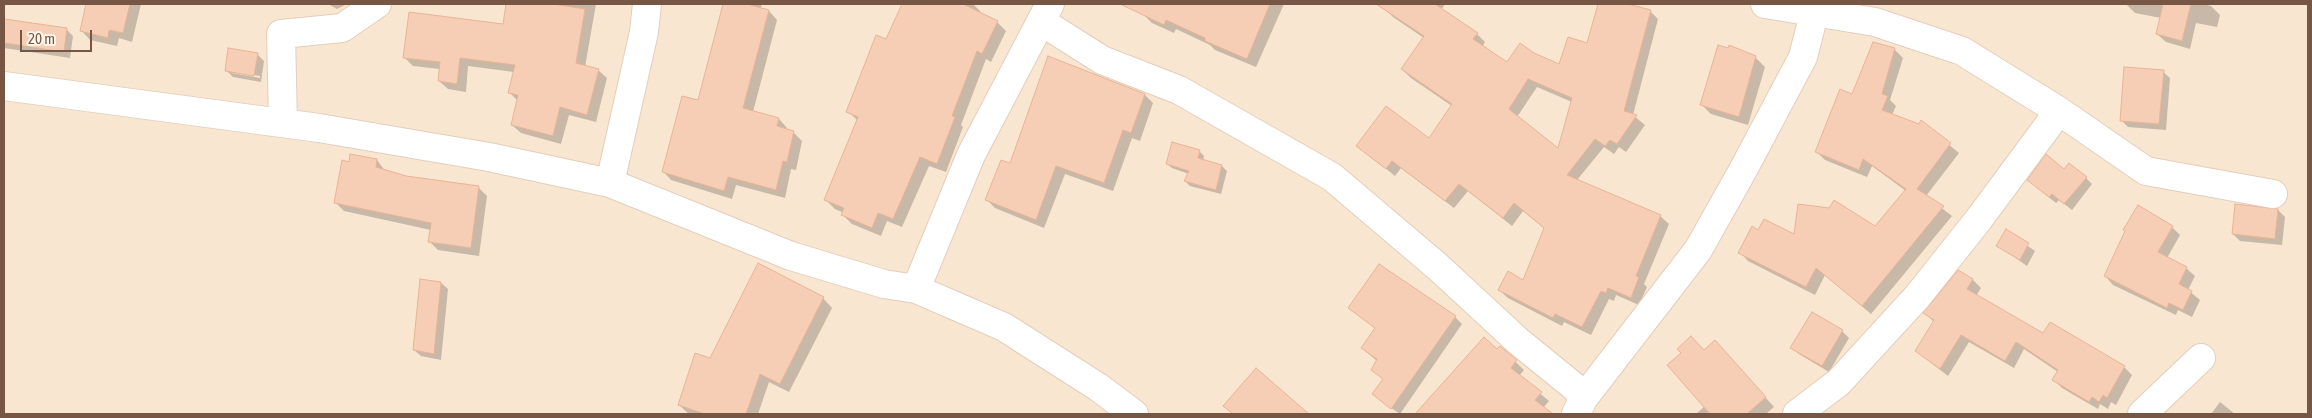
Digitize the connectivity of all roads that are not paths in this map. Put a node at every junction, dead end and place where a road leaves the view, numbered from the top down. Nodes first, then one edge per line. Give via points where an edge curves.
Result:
1 (377, 4) edge
2 (648, 4) edge
3 (1765, 4) edge
4 (1046, 13) edge
5 (1814, 14) junction
6 (4, 86) edge
7 (2059, 111) junction
8 (283, 124) junction
9 (610, 183) junction
10 (2274, 194) dead end
11 (916, 289) junction
12 (2200, 358) dead end
13 (1579, 407) edge
14 (1134, 414) edge
15 (1797, 414) edge
16 (2142, 414) edge

1 - 8 street via 342,28 281,34
2 - 9 street
3 - 5 street
4 - 11 street via 971,155
4 - 13 street via 1102,60 1179,90 1332,177 1577,389
5 - 7 street via 1875,22 1962,51
5 - 13 street via 1803,57 1698,250
6 - 8 street
7 - 10 street via 2146,171
7 - 15 street via 1979,220 1916,297 1839,382
8 - 9 street via 489,157
9 - 11 street via 791,256 884,284
11 - 14 street via 1004,328 1098,387
12 - 16 street

